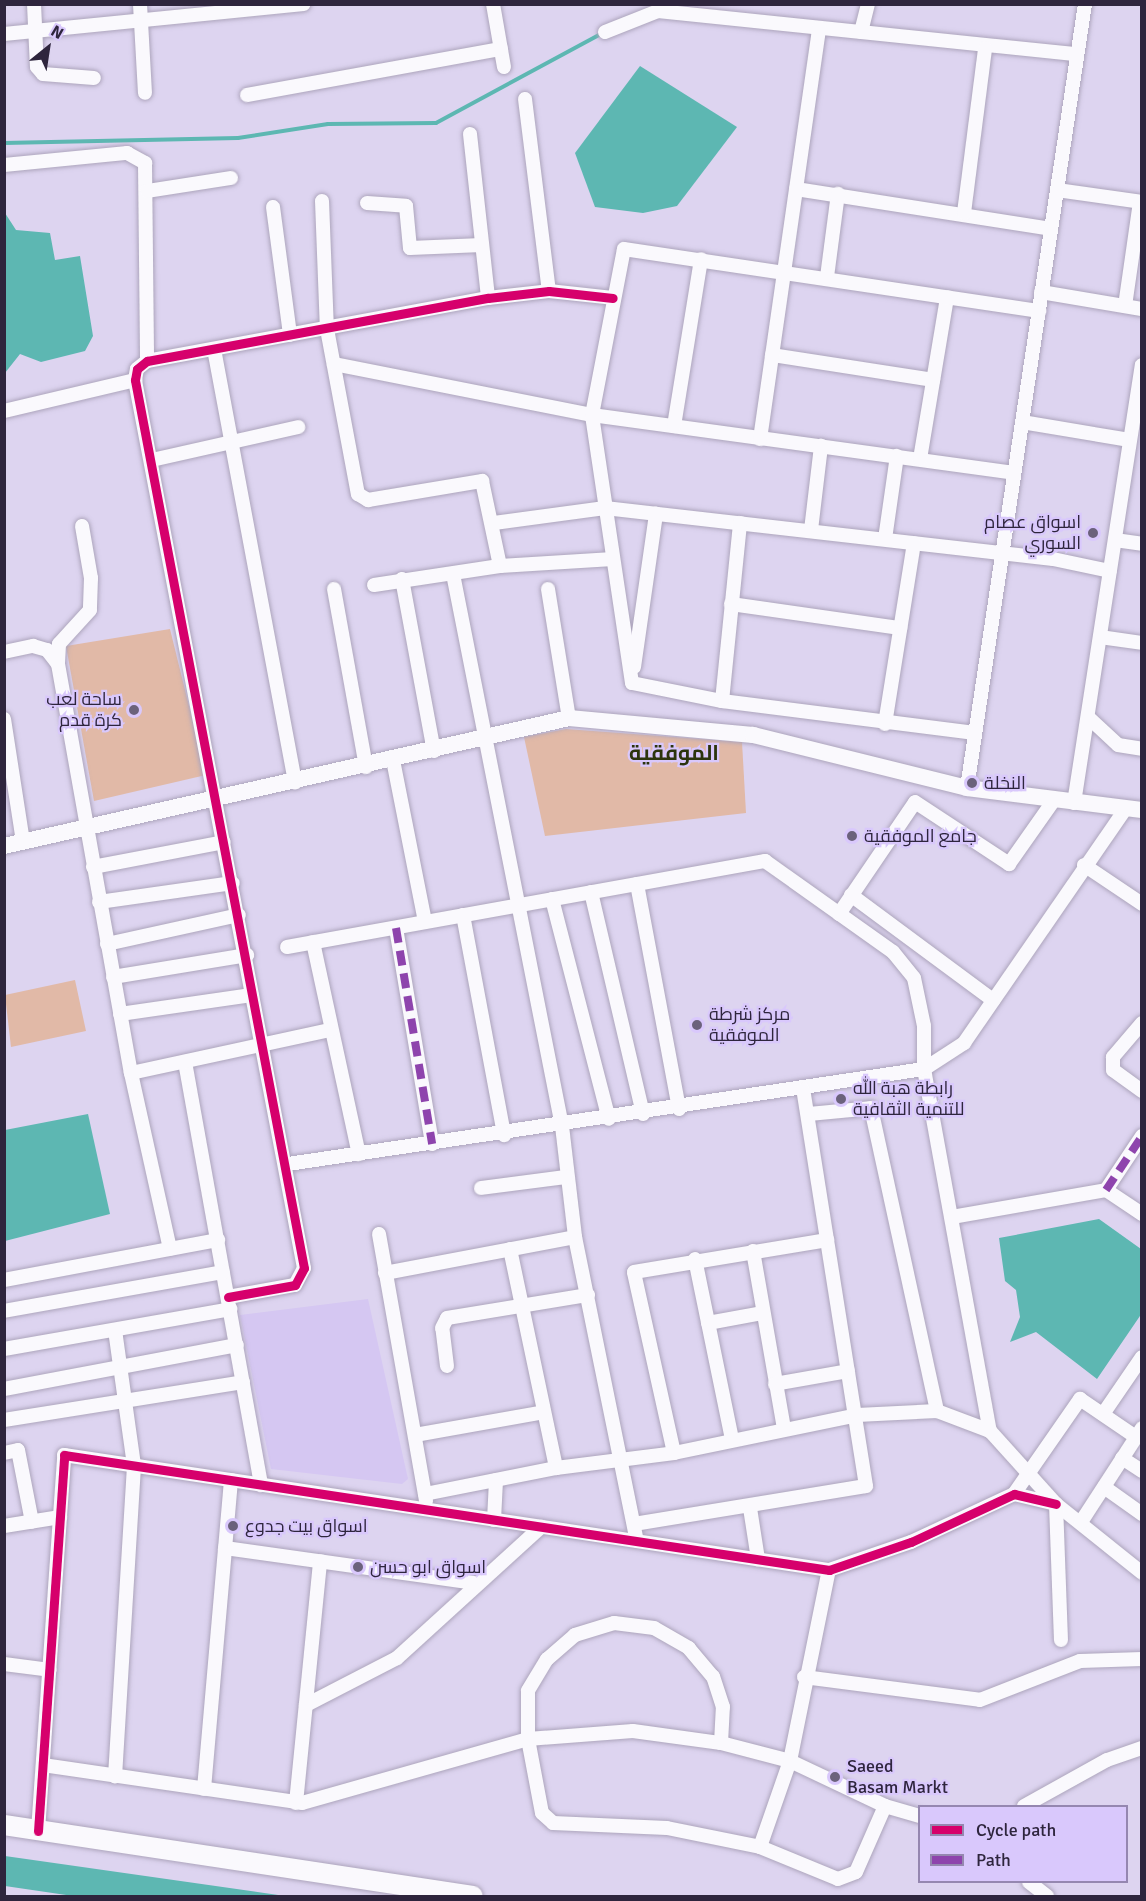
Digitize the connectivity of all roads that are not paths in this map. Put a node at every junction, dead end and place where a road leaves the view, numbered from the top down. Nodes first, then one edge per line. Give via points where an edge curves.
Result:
1 (34, 4) edge
2 (140, 4) edge
3 (304, 4) edge
4 (493, 4) edge
5 (868, 4) edge
6 (1085, 4) edge
7 (659, 8) edge
8 (235, 9) edge
9 (142, 20) junction
10 (819, 28) junction
11 (605, 32) dead end
12 (36, 33) junction
13 (861, 33) junction
14 (4, 34) edge
15 (985, 48) junction
16 (501, 49) junction
17 (1077, 54) junction
18 (504, 68) dead end
19 (94, 78) dead end
20 (145, 93) dead end
21 (247, 95) dead end
22 (525, 99) dead end
23 (470, 134) dead end
24 (4, 165) edge
25 (231, 178) dead end
26 (796, 189) junction
27 (1057, 190) junction
28 (147, 191) junction
29 (838, 194) junction
30 (322, 201) dead end
31 (1141, 202) edge
32 (367, 203) dead end
33 (273, 207) dead end
34 (964, 213) junction
35 (1051, 229) junction
36 (482, 245) junction
37 (1138, 246) edge
38 (701, 259) junction
39 (784, 272) junction
40 (827, 277) junction
41 (549, 291) junction
42 (1041, 292) junction
43 (948, 297) junction
44 (488, 298) junction
45 (614, 298) junction
46 (1125, 306) junction
47 (1142, 309) edge
48 (1039, 311) junction
49 (327, 329) junction
50 (290, 336) junction
51 (214, 349) junction
52 (772, 355) junction
53 (147, 361) junction
54 (334, 364) junction
55 (1142, 365) edge
56 (135, 380) junction
57 (933, 380) junction
58 (4, 411) edge
59 (592, 415) junction
60 (1022, 422) junction
61 (674, 426) junction
62 (298, 427) dead end
63 (760, 439) junction
64 (1130, 440) junction
65 (231, 441) junction
66 (821, 446) junction
67 (897, 456) junction
68 (920, 459) junction
69 (152, 460) junction
70 (1014, 473) junction
71 (605, 508) junction
72 (656, 514) junction
73 (494, 523) junction
74 (740, 523) junction
75 (82, 525) dead end
76 (811, 530) junction
77 (885, 539) junction
78 (1115, 540) junction
79 (914, 543) junction
80 (1142, 544) edge
81 (1002, 554) junction
82 (613, 559) junction
83 (500, 566) junction
84 (1110, 571) junction
85 (453, 574) junction
86 (402, 579) junction
87 (374, 585) dead end
88 (334, 589) dead end
89 (548, 589) dead end
90 (731, 604) junction
91 (900, 628) junction
92 (1100, 637) junction
93 (1142, 643) edge
94 (4, 652) edge
95 (58, 664) junction
96 (632, 683) junction
97 (722, 701) junction
98 (1088, 717) junction
99 (569, 718) junction
100 (4, 719) edge
101 (885, 723) junction
102 (975, 733) junction
103 (487, 739) junction
104 (1142, 749) edge
105 (434, 751) junction
106 (393, 760) junction
107 (366, 766) junction
108 (295, 783) junction
109 (967, 788) junction
110 (217, 800) junction
111 (1054, 800) junction
112 (1074, 803) junction
113 (1134, 809) edge
114 (85, 829) junction
115 (23, 842) junction
116 (224, 842) junction
117 (4, 846) edge
118 (1084, 866) junction
119 (93, 867) junction
120 (232, 883) junction
121 (637, 884) junction
122 (591, 892) junction
123 (851, 895) junction
124 (552, 899) junction
125 (99, 902) junction
126 (1142, 904) edge
127 (516, 906) junction
128 (839, 914) junction
129 (239, 915) junction
130 (463, 915) junction
131 (425, 922) junction
132 (396, 928) junction
133 (313, 942) junction
134 (107, 944) junction
135 (286, 947) dead end
136 (247, 955) junction
137 (113, 977) junction
138 (252, 995) junction
139 (993, 1000) junction
140 (120, 1014) junction
141 (1142, 1023) edge
142 (330, 1030) junction
143 (259, 1046) junction
144 (185, 1062) junction
145 (924, 1069) junction
146 (131, 1073) junction
147 (803, 1090) junction
148 (1142, 1091) edge
149 (679, 1109) junction
150 (643, 1114) junction
151 (808, 1114) junction
152 (609, 1119) junction
153 (562, 1126) junction
154 (504, 1135) junction
155 (1142, 1136) edge
156 (432, 1144) junction
157 (359, 1154) junction
158 (288, 1164) junction
159 (566, 1177) junction
160 (481, 1188) dead end
161 (1106, 1190) junction
162 (1142, 1214) edge
163 (952, 1217) junction
164 (379, 1234) dead end
165 (575, 1237) junction
166 (218, 1240) junction
167 (827, 1240) junction
168 (170, 1249) junction
169 (510, 1249) junction
170 (753, 1251) junction
171 (695, 1259) junction
172 (224, 1272) junction
173 (385, 1273) junction
174 (4, 1280) edge
175 (588, 1295) junction
176 (229, 1303) junction
177 (522, 1307) junction
178 (4, 1311) edge
179 (763, 1313) junction
180 (708, 1323) junction
181 (115, 1329) junction
182 (237, 1345) junction
183 (4, 1349) edge
184 (1142, 1357) edge
185 (120, 1363) junction
186 (447, 1366) dead end
187 (848, 1371) junction
188 (1137, 1373) edge
189 (243, 1382) junction
190 (775, 1384) junction
191 (4, 1389) edge
192 (129, 1400) junction
193 (937, 1411) junction
194 (544, 1412) junction
195 (1103, 1414) junction
196 (856, 1415) junction
197 (4, 1420) edge
198 (784, 1429) junction
199 (990, 1431) junction
200 (1139, 1432) edge
201 (415, 1435) junction
202 (732, 1439) junction
203 (4, 1453) edge
204 (674, 1453) junction
205 (1122, 1458) junction
206 (622, 1460) junction
207 (134, 1466) junction
208 (556, 1468) junction
209 (1142, 1471) edge
210 (1027, 1472) junction
211 (231, 1480) junction
212 (496, 1480) junction
213 (261, 1485) junction
214 (1104, 1487) junction
215 (425, 1494) junction
216 (1014, 1494) junction
217 (1056, 1504) junction
218 (750, 1508) junction
219 (428, 1510) junction
220 (1142, 1514) edge
221 (60, 1517) junction
222 (494, 1520) junction
223 (32, 1522) junction
224 (1081, 1522) junction
225 (634, 1524) junction
226 (4, 1526) edge
227 (541, 1527) junction
228 (637, 1541) junction
229 (225, 1548) junction
230 (758, 1559) junction
231 (320, 1561) junction
232 (828, 1570) junction
233 (1142, 1573) edge
234 (474, 1583) junction
235 (1061, 1640) dead end
236 (1142, 1659) edge
237 (4, 1664) edge
238 (50, 1670) junction
239 (804, 1677) junction
240 (306, 1705) junction
241 (528, 1739) junction
242 (721, 1743) junction
243 (1142, 1748) edge
244 (790, 1761) junction
245 (43, 1765) junction
246 (115, 1776) junction
247 (204, 1789) junction
248 (296, 1803) junction
249 (1026, 1805) edge
250 (885, 1806) junction
251 (918, 1815) edge
252 (4, 1825) edge
253 (39, 1831) junction
254 (760, 1847) junction
255 (1031, 1883) edge
256 (474, 1896) edge
257 (1047, 1896) edge

1 - 12 street
2 - 9 street
3 - 8 street
4 - 16 street
5 - 13 street
6 - 17 street
7 - 10 street
7 - 11 street
8 - 9 street
9 - 12 street
9 - 20 street
10 - 13 street
10 - 26 street
12 - 14 street
12 - 19 street via 37,67 43,74
13 - 15 street
15 - 17 street
15 - 34 street
16 - 18 street
16 - 21 street
17 - 27 street
22 - 41 street
23 - 36 street
24 - 28 street via 128,153 145,163
25 - 28 street
26 - 29 street
26 - 39 street
27 - 31 street
27 - 35 street
28 - 53 street
29 - 34 street
29 - 40 street
30 - 49 street
31 - 37 street
32 - 36 street via 406,206 410,248
33 - 50 street
34 - 35 street
35 - 42 street
36 - 44 street
37 - 46 street
38 - 39 street
38 - 45 street via 624,249
38 - 61 street
39 - 40 street
39 - 52 street
40 - 43 street
41 - 44 street
41 - 45 street
42 - 46 street
42 - 48 street
43 - 48 street
43 - 57 street
44 - 49 street
45 - 59 street
46 - 47 street
48 - 60 street
49 - 50 street
49 - 54 street
50 - 51 street
51 - 53 street
51 - 65 street
52 - 57 street
52 - 63 street
53 - 56 street
54 - 59 street
54 - 73 street via 358,494 368,500 482,481
55 - 64 street
56 - 58 street
56 - 69 street
57 - 68 street
59 - 61 street
59 - 71 street
60 - 64 street
60 - 70 street
61 - 63 street
62 - 65 street
63 - 66 street
64 - 78 street
65 - 69 street
65 - 108 street
66 - 67 street
66 - 76 street
67 - 68 street
67 - 77 street
68 - 70 street
69 - 110 street
70 - 81 street
71 - 72 street
71 - 73 street
71 - 82 street
72 - 74 street
72 - 96 street
73 - 83 street
74 - 76 street
74 - 90 street
75 - 95 street via 92,578 90,609 59,644
76 - 77 street
77 - 79 street
78 - 80 street
78 - 84 street
79 - 81 street
79 - 91 street
81 - 84 street
81 - 102 street
82 - 83 street
82 - 96 street
83 - 85 street
84 - 92 street
85 - 86 street
85 - 103 street
86 - 87 street
86 - 105 street
88 - 107 street
89 - 99 street
90 - 91 street
90 - 97 street
91 - 101 street
92 - 93 street
92 - 98 street
94 - 95 street via 33,646 47,651
95 - 114 street
96 - 97 street
97 - 101 street
98 - 104 street via 1118,745
98 - 112 street
99 - 103 street
99 - 109 street via 753,735
100 - 115 street
101 - 102 street
102 - 109 street
103 - 105 street
103 - 127 street
105 - 106 street
106 - 107 street
106 - 131 street
107 - 108 street
108 - 110 street
109 - 111 street
110 - 114 street
110 - 116 street
111 - 112 street
111 - 123 street via 1009,864 915,802
112 - 113 street
113 - 118 street
114 - 115 street
114 - 119 street
115 - 117 street
116 - 119 street
116 - 120 street
118 - 126 street
118 - 139 street
119 - 125 street
120 - 125 street
120 - 129 street
121 - 122 street
121 - 128 street via 765,861
121 - 149 street
122 - 124 street
122 - 150 street
123 - 128 street
123 - 139 street
124 - 127 street
124 - 152 street
125 - 134 street
127 - 130 street
127 - 153 street
128 - 145 street via 893,952 914,978 924,1026
129 - 134 street
129 - 136 street
130 - 131 street
130 - 154 street
131 - 132 street
132 - 133 street
132 - 156 street
133 - 135 street
133 - 142 street
134 - 137 street
136 - 137 street
136 - 138 street
137 - 140 street
138 - 140 street
138 - 143 street
139 - 145 street via 964,1043
140 - 146 street
141 - 148 street via 1113,1057 1113,1070
142 - 143 street
142 - 157 street
143 - 144 street
143 - 158 street
144 - 146 street
144 - 166 street
145 - 147 street
145 - 163 street
146 - 168 street
147 - 149 street
147 - 151 street
149 - 150 street
150 - 152 street
151 - 167 street
151 - 193 street via 871,1108
152 - 153 street
153 - 154 street
153 - 159 street
154 - 156 street
155 - 161 street
156 - 157 street
157 - 158 street
158 - 176 street via 303,1278 295,1285
159 - 160 street
159 - 165 street
161 - 162 street
161 - 163 street
163 - 199 street
164 - 173 street
165 - 169 street
165 - 175 street
166 - 168 street
166 - 172 street
167 - 170 street
167 - 187 street
168 - 174 street
169 - 173 street
169 - 177 street
170 - 171 street
170 - 179 street
171 - 180 street
171 - 204 street via 634,1272
172 - 176 street
172 - 178 street
173 - 201 street
175 - 177 street
175 - 206 street
176 - 181 street
176 - 182 street
177 - 186 street via 447,1318 442,1328
177 - 194 street
179 - 180 street
179 - 190 street
180 - 202 street
181 - 183 street
181 - 185 street
182 - 185 street
182 - 189 street
184 - 188 street
185 - 191 street
185 - 192 street
187 - 190 street
187 - 196 street
188 - 195 street
189 - 192 street
189 - 213 street
190 - 198 street
192 - 197 street
192 - 207 street
193 - 196 street
193 - 199 street
194 - 201 street
194 - 208 street
195 - 200 street
195 - 210 street via 1080,1399
196 - 198 street
196 - 218 street via 866,1486
198 - 202 street
199 - 210 street
200 - 205 street
201 - 215 street
202 - 204 street
203 - 223 street via 18,1450
204 - 206 street
205 - 209 street
205 - 214 street
206 - 208 street
206 - 225 street
207 - 211 street
207 - 221 street via 64,1455
207 - 246 street
208 - 212 street
210 - 216 street
210 - 217 street
211 - 213 street
211 - 229 street
212 - 215 street
212 - 222 street
213 - 219 street
214 - 220 street
214 - 224 street
215 - 219 street
216 - 217 street
216 - 232 street via 911,1542
217 - 224 street
217 - 235 street
218 - 225 street
218 - 230 street
219 - 222 street
221 - 223 street
221 - 238 street
222 - 227 street
223 - 226 street
224 - 233 street
225 - 228 street
227 - 228 street
227 - 234 street
228 - 230 street
229 - 231 street
229 - 247 street
230 - 232 street
231 - 234 street
231 - 240 street
232 - 239 street
234 - 240 street via 397,1658
236 - 239 street via 1080,1661 980,1700
237 - 238 street
238 - 245 street
239 - 244 street
240 - 248 street
241 - 242 street via 633,1731
241 - 242 street via 528,1691 539,1669 575,1635 614,1623 661,1631 698,1656 713,1677 723,1707
241 - 248 street
241 - 254 street via 542,1813 553,1823 667,1828
242 - 244 street
243 - 249 street via 1107,1760
244 - 250 street
244 - 254 street
245 - 246 street
245 - 253 street
246 - 247 street
247 - 248 street
250 - 251 street
250 - 254 street via 856,1872 838,1879
252 - 253 main road
253 - 256 main road
255 - 257 street

